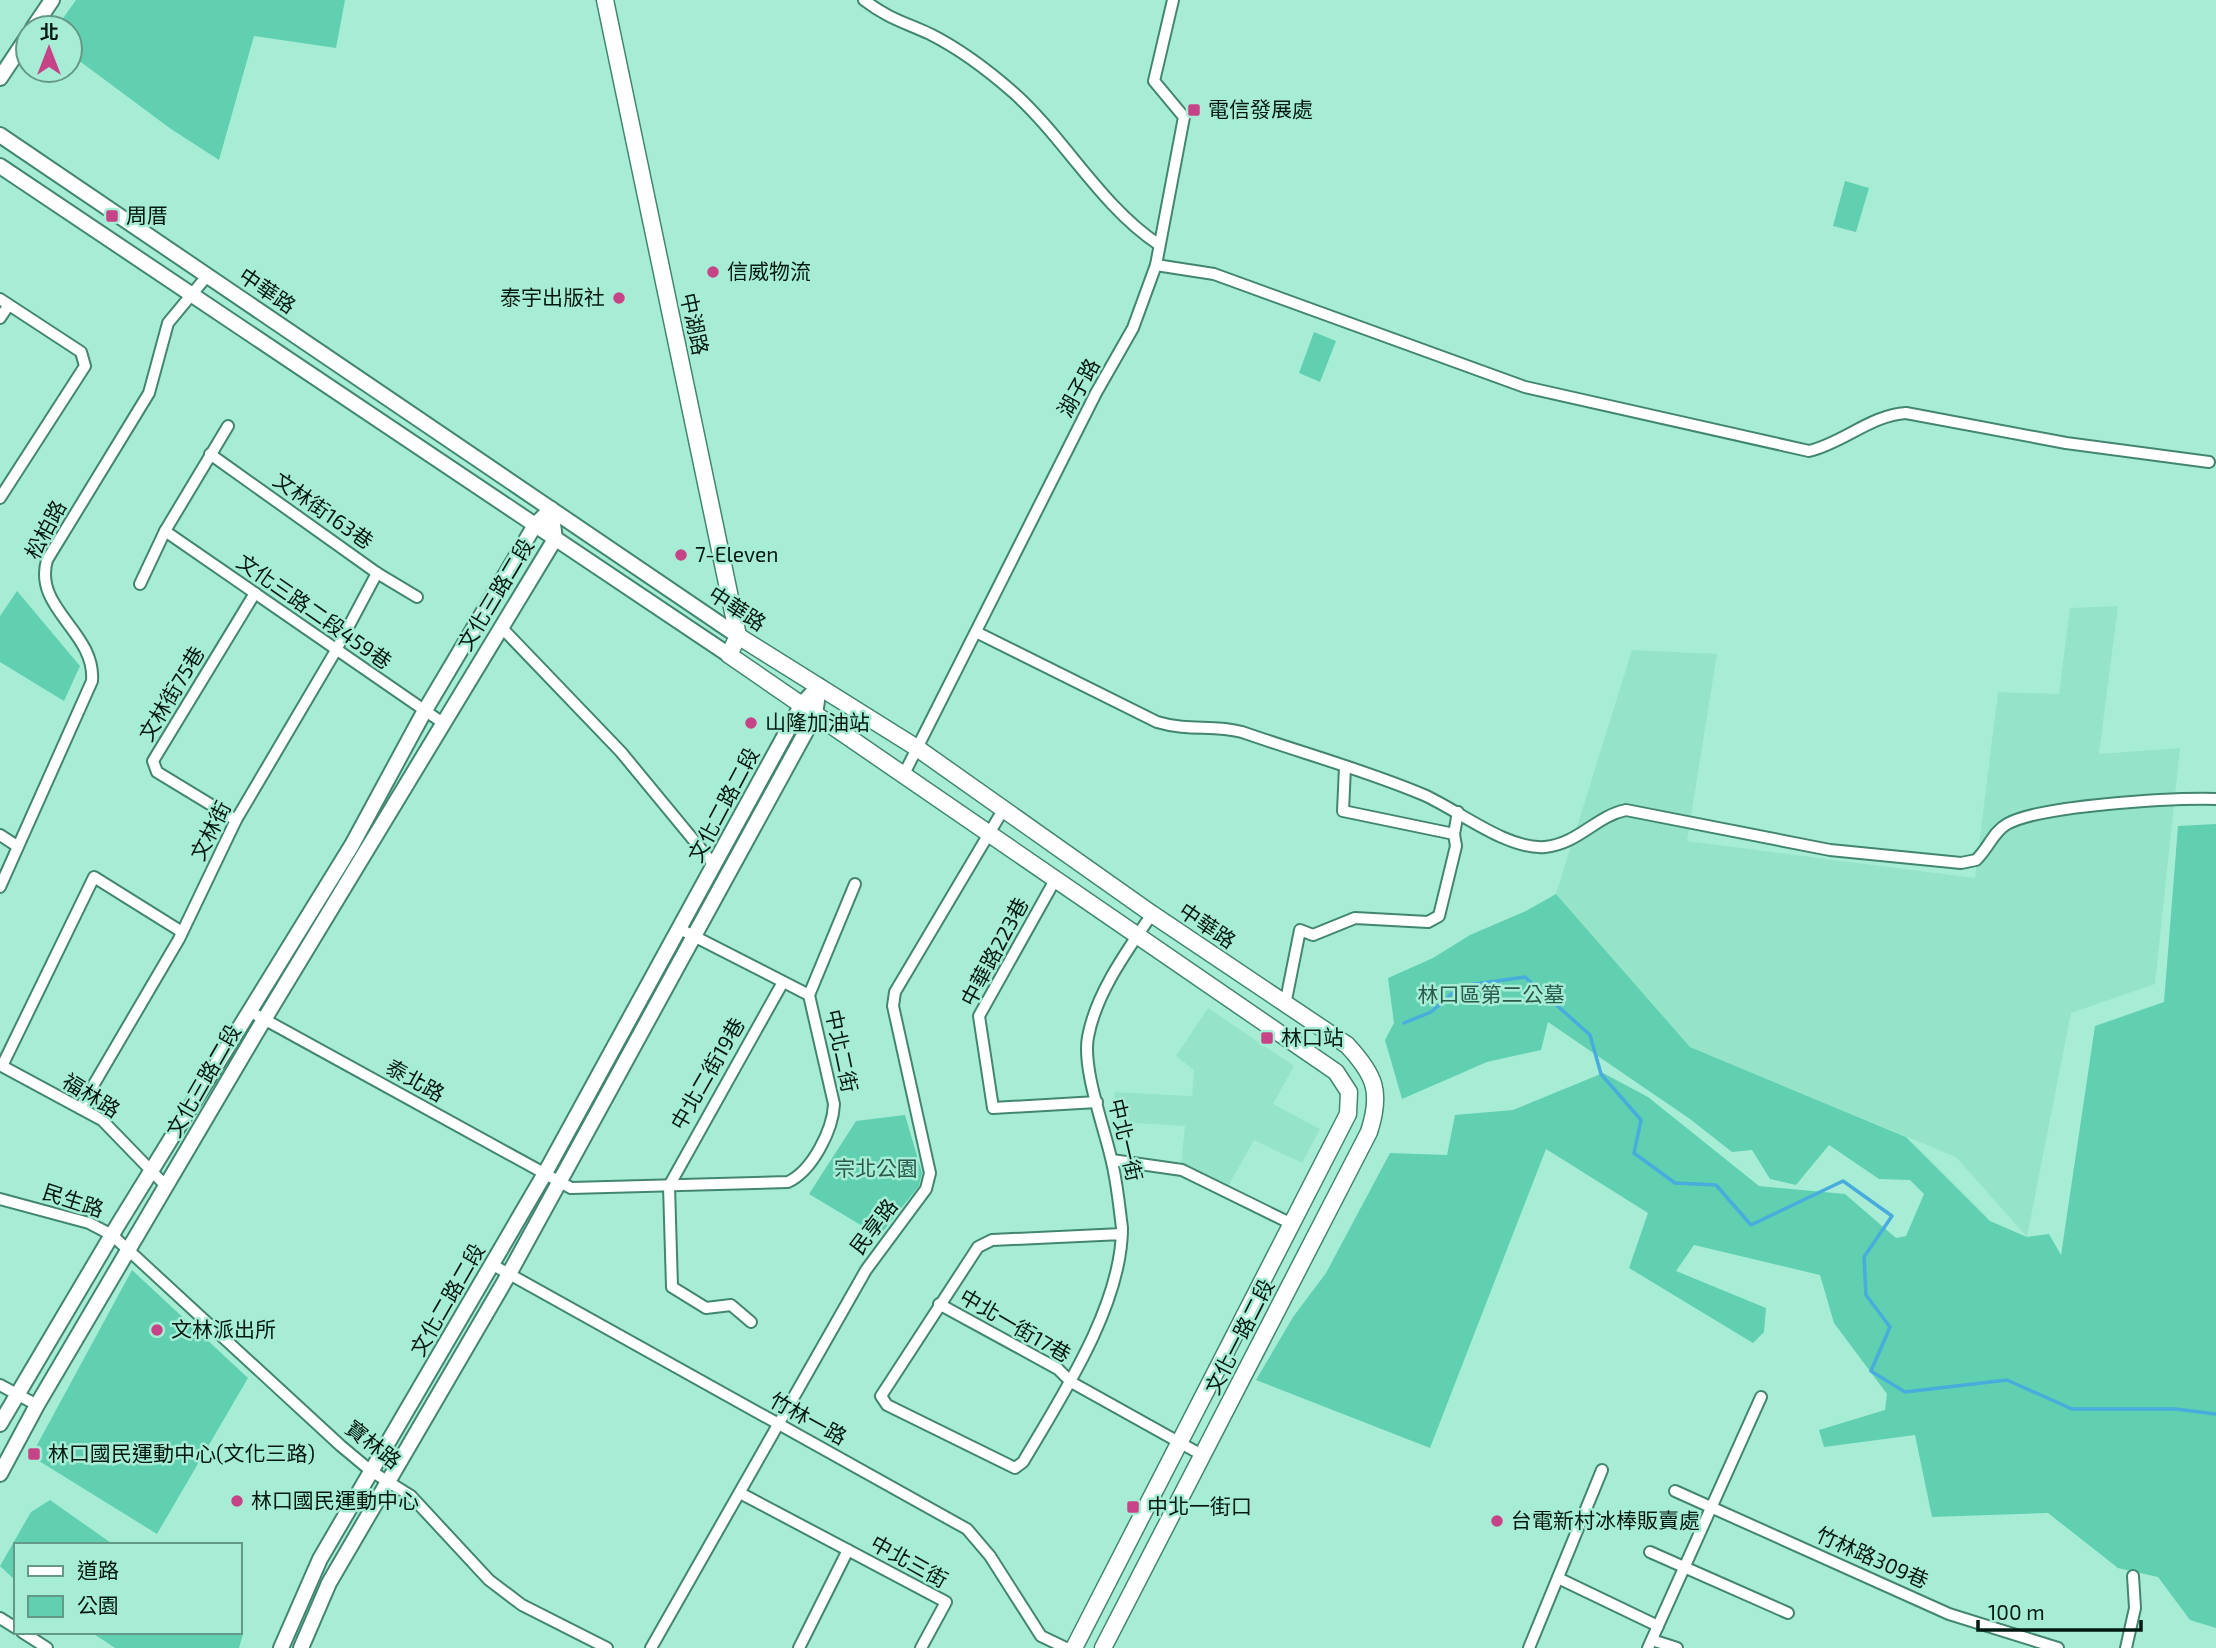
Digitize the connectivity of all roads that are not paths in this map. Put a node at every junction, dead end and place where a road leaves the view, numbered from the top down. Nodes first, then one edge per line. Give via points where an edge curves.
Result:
1 (605, 0) edge
2 (864, 0) edge
3 (1173, 0) edge
4 (14, 57) edge
5 (0, 78) edge
6 (0, 135) edge
7 (0, 166) edge
8 (1158, 244) junction
9 (1156, 265) junction
10 (207, 276) junction
11 (191, 295) junction
12 (4, 303) edge
13 (0, 318) edge
14 (228, 426) dead end
15 (210, 454) junction
16 (2209, 462) dead end
17 (0, 498) edge
18 (551, 509) junction
19 (535, 525) junction
20 (165, 531) junction
21 (555, 539) junction
22 (377, 573) junction
23 (140, 584) dead end
24 (255, 593) junction
25 (417, 597) dead end
26 (501, 626) junction
27 (975, 632) junction
28 (738, 636) junction
29 (335, 652) junction
30 (729, 655) junction
31 (819, 686) junction
32 (802, 704) junction
33 (424, 712) junction
34 (815, 715) junction
35 (443, 723) junction
36 (917, 748) junction
37 (1345, 767) junction
38 (903, 776) junction
39 (2216, 799) edge
40 (1003, 810) junction
41 (1458, 812) junction
42 (236, 820) junction
43 (988, 832) junction
44 (1454, 834) junction
45 (0, 835) edge
46 (17, 846) junction
47 (715, 866) junction
48 (1055, 880) junction
49 (855, 884) dead end
50 (0, 887) edge
51 (1152, 914) junction
52 (680, 929) junction
53 (183, 932) junction
54 (695, 937) junction
55 (1137, 937) junction
56 (783, 982) junction
57 (809, 995) junction
58 (1285, 1005) junction
59 (258, 1016) junction
60 (1347, 1045) joint
61 (1, 1065) edge
62 (1336, 1072) joint
63 (1097, 1102) junction
64 (80, 1108) junction
65 (1112, 1160) junction
66 (151, 1173) junction
67 (544, 1175) junction
68 (559, 1184) junction
69 (166, 1186) junction
70 (669, 1186) junction
71 (0, 1199) edge
72 (1292, 1224) junction
73 (1122, 1234) junction
74 (112, 1235) junction
75 (128, 1251) junction
76 (493, 1265) junction
77 (509, 1274) junction
78 (939, 1304) junction
79 (751, 1322) dead end
80 (1071, 1382) junction
81 (0, 1385) edge
82 (17, 1392) junction
83 (1760, 1397) dead end
84 (37, 1405) junction
85 (0, 1424) edge
86 (778, 1424) junction
87 (1180, 1445) junction
88 (1202, 1455) junction
89 (371, 1471) junction
90 (1602, 1471) dead end
91 (0, 1474) edge
92 (387, 1482) junction
93 (1675, 1491) dead end
94 (740, 1493) junction
95 (1711, 1507) junction
96 (848, 1550) junction
97 (1650, 1552) dead end
98 (1685, 1565) junction
99 (2133, 1576) dead end
100 (1558, 1578) junction
101 (1788, 1613) dead end
102 (1658, 1626) junction
103 (25, 1634) edge
104 (1650, 1644) edge
105 (47, 1648) edge
106 (281, 1648) edge
107 (301, 1648) edge
108 (607, 1648) edge
109 (651, 1648) edge
110 (799, 1648) edge
111 (921, 1648) edge
112 (1066, 1648) edge
113 (1074, 1648) edge
114 (1103, 1648) edge
115 (1529, 1648) edge
116 (1677, 1648) edge
117 (2058, 1648) edge
118 (2126, 1648) edge

1 - 28 main road, 中湖路
2 - 8 street via 894,21 948,43 1013,92 1135,227
3 - 8 street, 湖子路 via 1154,80 1184,117
4 - 5 street
6 - 10 street, 中華路
7 - 11 street, 中華路
8 - 9 street, 湖子路
9 - 16 street via 1214,274 1525,387 1809,451 1827,447 1891,414 1906,413 2066,443
9 - 27 street, 湖子路 via 1133,328
10 - 11 street, 松柏路
10 - 18 street, 中華路
11 - 19 street, 中華路
11 - 46 street, 松柏路 via 168,323 149,393 47,560 45,588 91,656 92,681
12 - 13 street
12 - 17 street via 80,352 85,366
14 - 15 street
15 - 20 street
15 - 22 street, 文林街163巷
18 - 19 street, 文化三路二段
18 - 21 street, 文化三路二段
18 - 28 street, 中華路
19 - 21 street, 中華路
19 - 33 street, 文化三路二段
20 - 23 street
20 - 24 street, 文化三路二段459巷
21 - 26 street, 文化三路二段
21 - 30 street, 中華路
22 - 25 street, 文林街163巷
22 - 29 street, 文林街
24 - 29 street, 文化三路二段459巷
24 - 42 street, 文林街75巷 via 153,766
26 - 35 street, 文化三路二段
26 - 47 street via 621,752
27 - 36 street, 湖子路
27 - 37 street via 1157,722 1180,729 1225,727
28 - 30 main road
28 - 31 main road, 中華路
29 - 33 street, 文化三路二段459巷
29 - 42 street, 文林街
30 - 32 main road, 中華路
31 - 32 street, 文化二路二段
31 - 34 street, 文化二路二段
31 - 36 main road, 中華路
32 - 34 main road, 中華路
32 - 47 street, 文化二路二段
33 - 35 street, 文化三路二段459巷
33 - 59 street, 文化三路二段
34 - 38 main road, 中華路
34 - 54 street, 文化二路二段
35 - 59 street, 文化三路二段
36 - 38 street, 湖子路
36 - 40 main road, 中華路
37 - 41 street via 1423,794
37 - 44 street via 1343,811
38 - 43 main road, 中華路
39 - 41 street via 2024,816 1999,829 1976,860 1961,863 1830,850 1626,810 1610,813 1566,843 1543,847 1474,824
40 - 43 street, 民享路
40 - 51 main road, 中華路
41 - 44 street
42 - 53 street, 文林街
43 - 48 main road, 中華路
43 - 86 street, 民享路 via 895,992 893,1006 930,1173 926,1189 866,1269
44 - 58 street via 1457,846 1439,916 1428,922 1356,918 1314,934 1300,930
45 - 46 street
46 - 50 street, 松柏路
47 - 52 street, 文化二路二段
48 - 55 main road, 中華路
48 - 63 street, 中華路223巷 via 979,1016 993,1108
49 - 57 street
51 - 55 street, 中北一街
51 - 58 main road, 中華路
52 - 54 street, 中北二街
52 - 67 street, 文化二路二段
53 - 61 street via 94,877
53 - 64 street, 文林街
54 - 56 street, 中北二街
54 - 68 street, 文化二路二段
55 - 62 main road, 中華路
55 - 63 street, 中北一街 via 1108,987 1087,1040
56 - 57 street, 中北二街
56 - 70 street, 中北二街19巷
57 - 70 street, 中北二街 via 834,1104 830,1126 800,1177 788,1182
58 - 60 main road, 中華路
59 - 66 street, 文化三路二段
59 - 67 street, 泰北路
59 - 69 street, 文化三路二段
60 - 88 main road, 文化一路二段 via 1374,1083 1377,1108 1369,1132
61 - 64 street, 福林路
62 - 72 main road, 文化一路二段 via 1349,1093 1348,1114
63 - 65 street, 中北一街
64 - 66 street, 福林路 via 102,1120
65 - 72 street via 1182,1170
65 - 73 street, 中北一街
66 - 69 street, 福林路
66 - 74 street, 文化三路二段
67 - 68 street, 泰北路
67 - 76 street, 文化二路二段
68 - 70 street, 中北二街 via 571,1188
68 - 77 street, 文化二路二段
69 - 75 street, 文化三路二段
70 - 79 street via 673,1287 706,1308 732,1305
71 - 74 street, 民生路 via 89,1223
72 - 87 main road, 文化一路二段
73 - 78 street via 992,1240 978,1247
73 - 80 street, 中北一街 via 1117,1278
74 - 75 street, 民生路
74 - 82 street, 文化三路二段
75 - 84 street, 文化三路二段
75 - 89 street, 寶林路
76 - 77 street, 竹林一路
76 - 89 street, 文化二路二段
77 - 86 street, 竹林一路
77 - 92 street, 文化二路二段
78 - 80 street, 中北一街17巷 via 1058,1369
78 - 80 street, 中北一街 via 881,1396 887,1405 1015,1468
80 - 87 street
81 - 82 street
82 - 84 street
82 - 85 street, 文化三路二段
83 - 95 street
84 - 91 street, 文化三路二段
86 - 94 street, 民享路
86 - 112 street, 竹林一路 via 967,1529 990,1556 1041,1636
87 - 88 street
87 - 113 main road, 文化一路二段
88 - 114 main road, 文化一路二段
89 - 92 street, 寶林路
89 - 106 street, 文化二路二段 via 320,1559
90 - 100 street
92 - 107 street, 文化二路二段 via 329,1583
92 - 108 street, 寶林路 via 411,1496 489,1580 522,1605
93 - 95 street, 竹林路309巷
94 - 96 street, 中北三街
94 - 109 street, 民享路
95 - 98 street
95 - 117 street, 竹林路309巷 via 1949,1614
96 - 110 street, 中北三街
96 - 111 street, 中北三街 via 946,1602
97 - 98 street
98 - 101 street
98 - 102 street
99 - 118 street via 2135,1608
100 - 102 street
100 - 115 street
102 - 104 street
103 - 105 street
104 - 116 street

